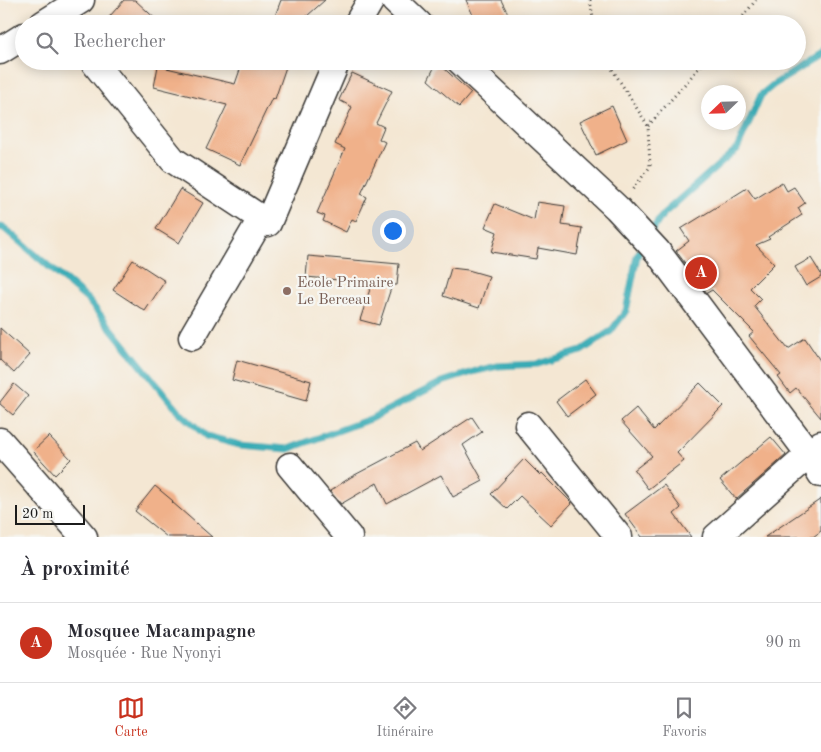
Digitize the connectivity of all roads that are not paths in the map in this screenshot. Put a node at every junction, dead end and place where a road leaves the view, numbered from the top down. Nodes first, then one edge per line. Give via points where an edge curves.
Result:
1 (81, 0) edge
2 (371, 0) edge
3 (394, 0) edge
4 (54, 15) edge
5 (362, 15) edge
6 (410, 15) edge
7 (15, 42) edge
8 (0, 51) edge
9 (100, 70) edge
10 (333, 70) edge
11 (470, 70) edge
12 (260, 219) junction
13 (192, 337) dead end
14 (528, 426) dead end
15 (0, 441) edge
16 (817, 457) edge
17 (290, 466) dead end
18 (84, 537) edge
19 (350, 537) edge
20 (619, 537) edge
21 (716, 537) edge

1 - 4 street
2 - 5 street
3 - 6 street
7 - 8 street
9 - 12 street via 174,160
10 - 12 street via 268,223
11 - 16 street via 617,208 658,251
12 - 13 street
14 - 20 street
15 - 18 street
16 - 21 street
17 - 19 street

